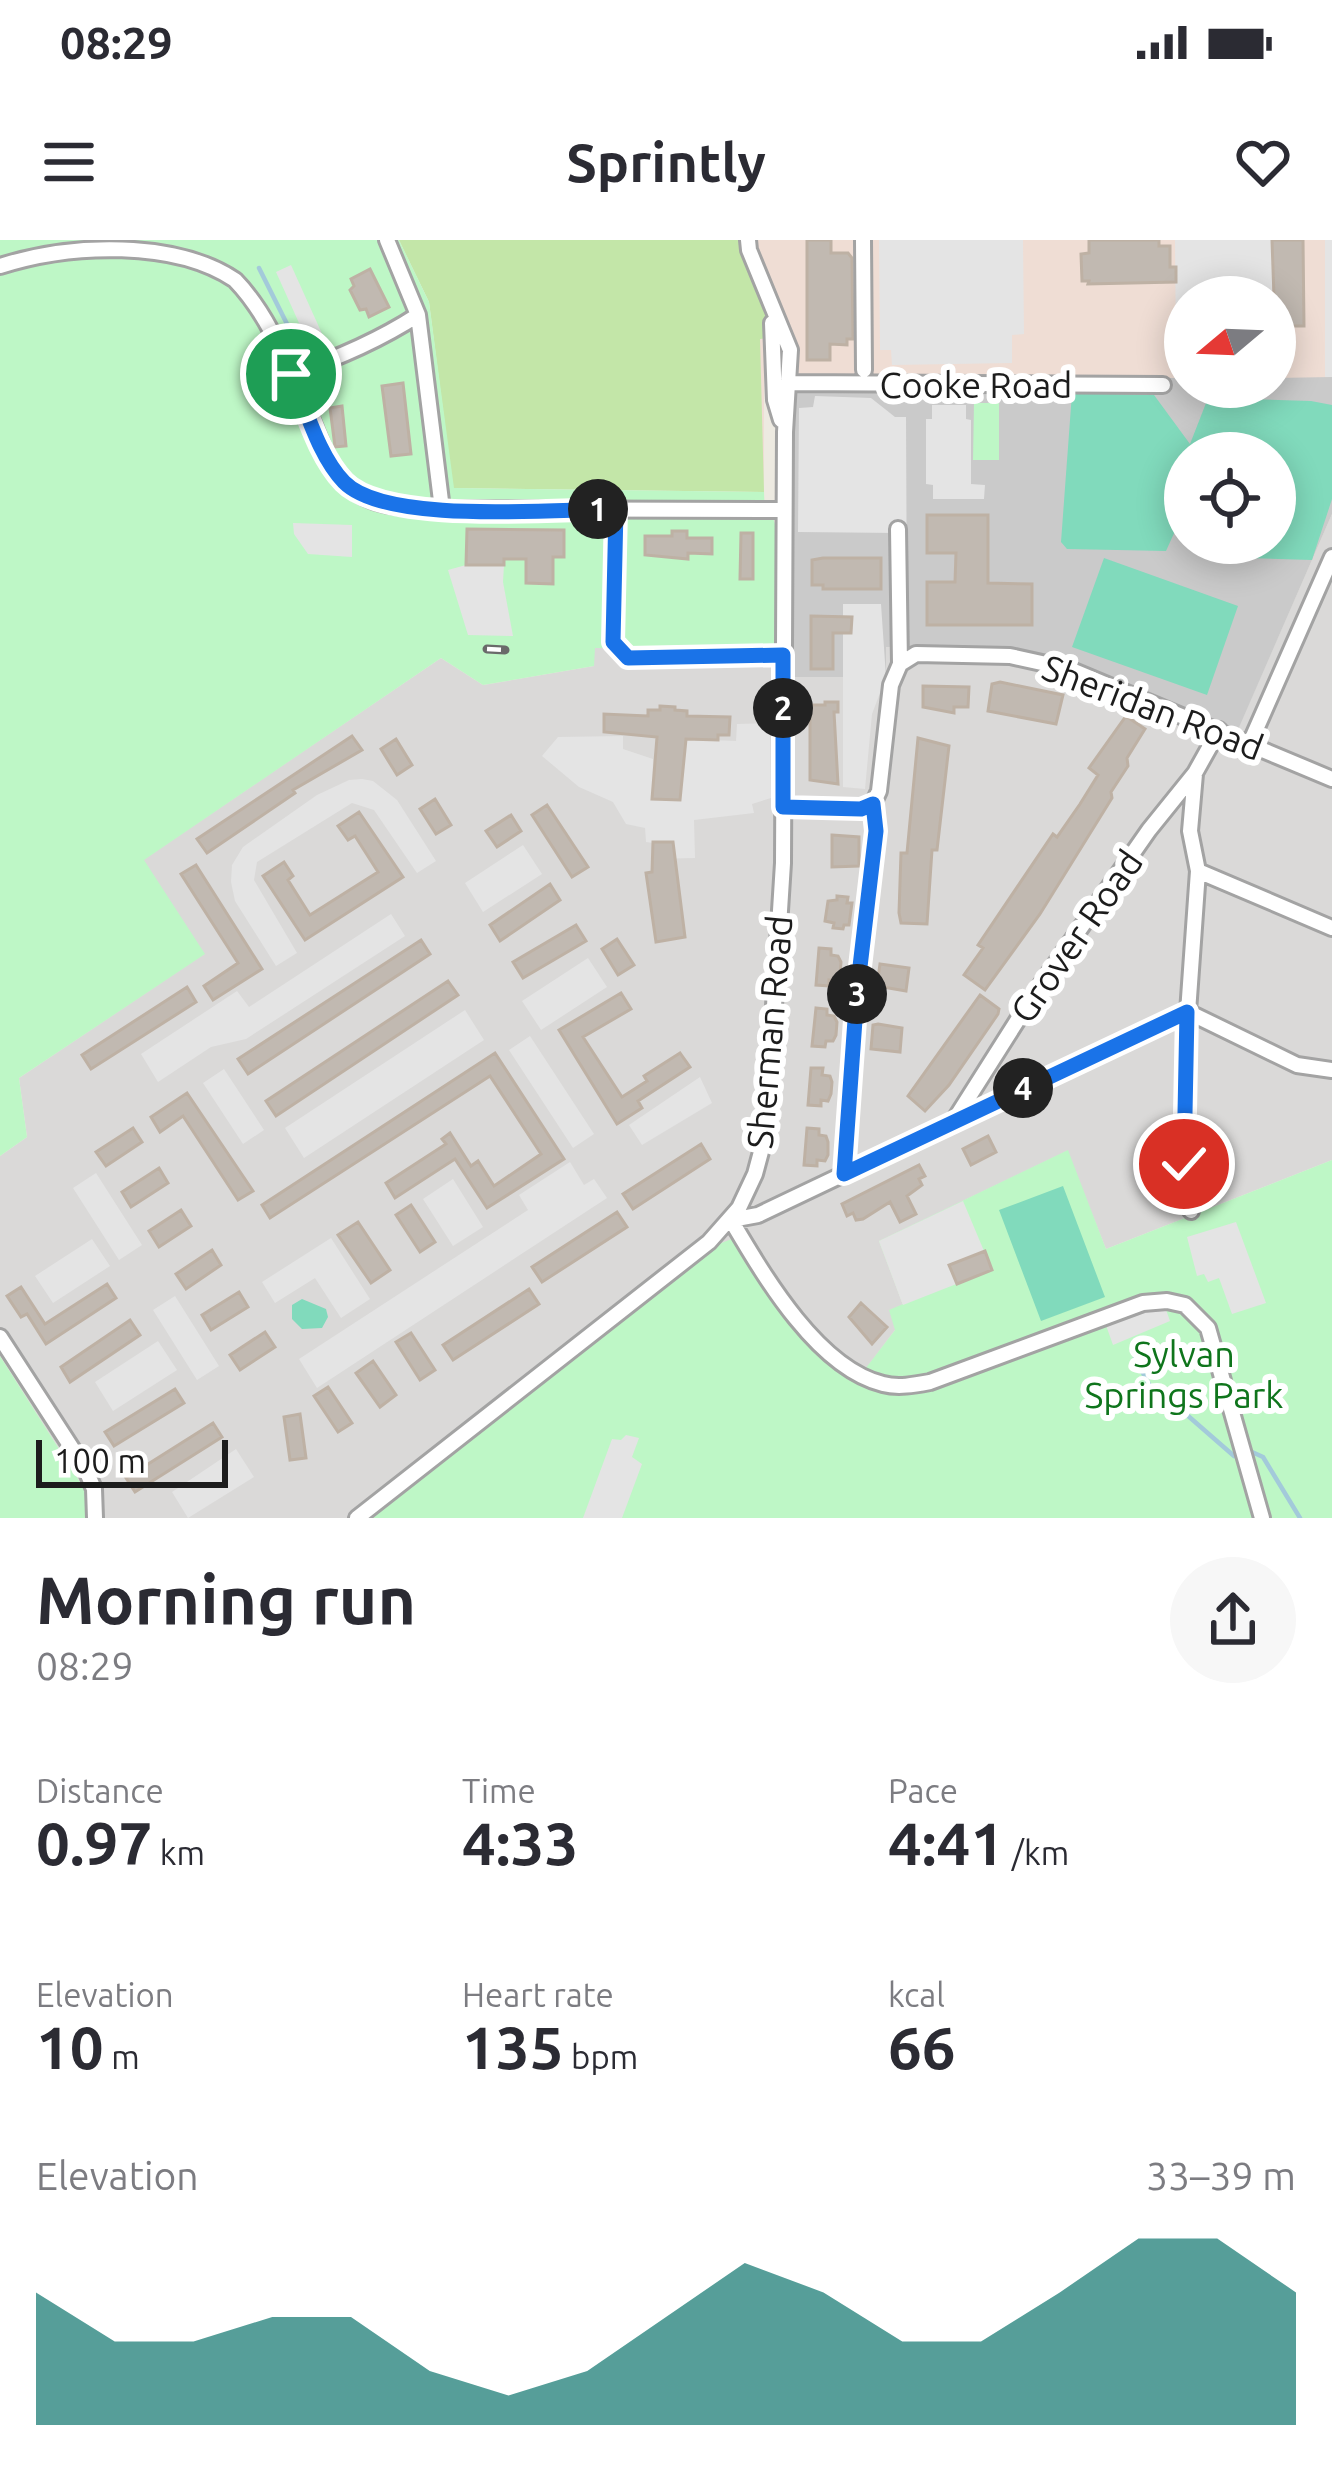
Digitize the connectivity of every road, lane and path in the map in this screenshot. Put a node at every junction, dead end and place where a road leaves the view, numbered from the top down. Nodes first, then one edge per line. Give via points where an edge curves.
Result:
1 (387, 240) edge
2 (748, 240) edge
3 (863, 240) edge
4 (0, 266) edge
5 (770, 306) junction
6 (418, 315) junction
7 (864, 370) dead end
8 (291, 374) junction
9 (788, 382) junction
10 (1163, 385) dead end
11 (784, 432) junction
12 (442, 509) junction
13 (616, 509) junction
14 (784, 511) junction
15 (898, 529) dead end
16 (1332, 557) edge
17 (783, 655) junction
18 (900, 664) junction
19 (1219, 730) junction
20 (1250, 743) junction
21 (1195, 773) junction
22 (1332, 779) edge
23 (873, 804) junction
24 (783, 807) junction
25 (1198, 871) junction
26 (1332, 928) edge
27 (1187, 1012) junction
28 (1332, 1070) edge
29 (953, 1122) junction
30 (844, 1174) junction
31 (1190, 1211) dead end
32 (731, 1220) junction
33 (0, 1337) edge
34 (95, 1518) edge
35 (357, 1518) edge
36 (1262, 1518) edge

1 - 6 street
2 - 5 street
3 - 7 street
4 - 8 street via 118,243 179,248 238,283
5 - 9 street via 790,350
5 - 11 street
6 - 8 street
6 - 12 street
8 - 12 street via 347,485 387,505
9 - 10 street, Cooke Road
9 - 11 street
11 - 14 street, Sherman Road
12 - 13 street
13 - 14 street
13 - 17 street via 613,642 628,658
14 - 17 street, Sherman Road
15 - 18 street
16 - 20 street
17 - 24 street, Sherman Road
18 - 19 street, Sheridan Road via 916,654 1038,660
18 - 23 street
19 - 20 street, Sheridan Road
19 - 21 street, Grover Road
20 - 22 street, Sheridan Road
21 - 25 street via 1190,831
21 - 29 street, Grover Road
23 - 24 street
23 - 30 street
24 - 32 street, Sherman Road via 766,1133
25 - 26 street
25 - 27 street
27 - 28 street via 1297,1065
27 - 29 street
27 - 31 street
29 - 30 street
30 - 32 street
32 - 35 street, Sherman Road
32 - 36 street via 797,1319 860,1376 884,1384 930,1382 1115,1312 1163,1301 1184,1305 1208,1328
33 - 34 street via 86,1470

